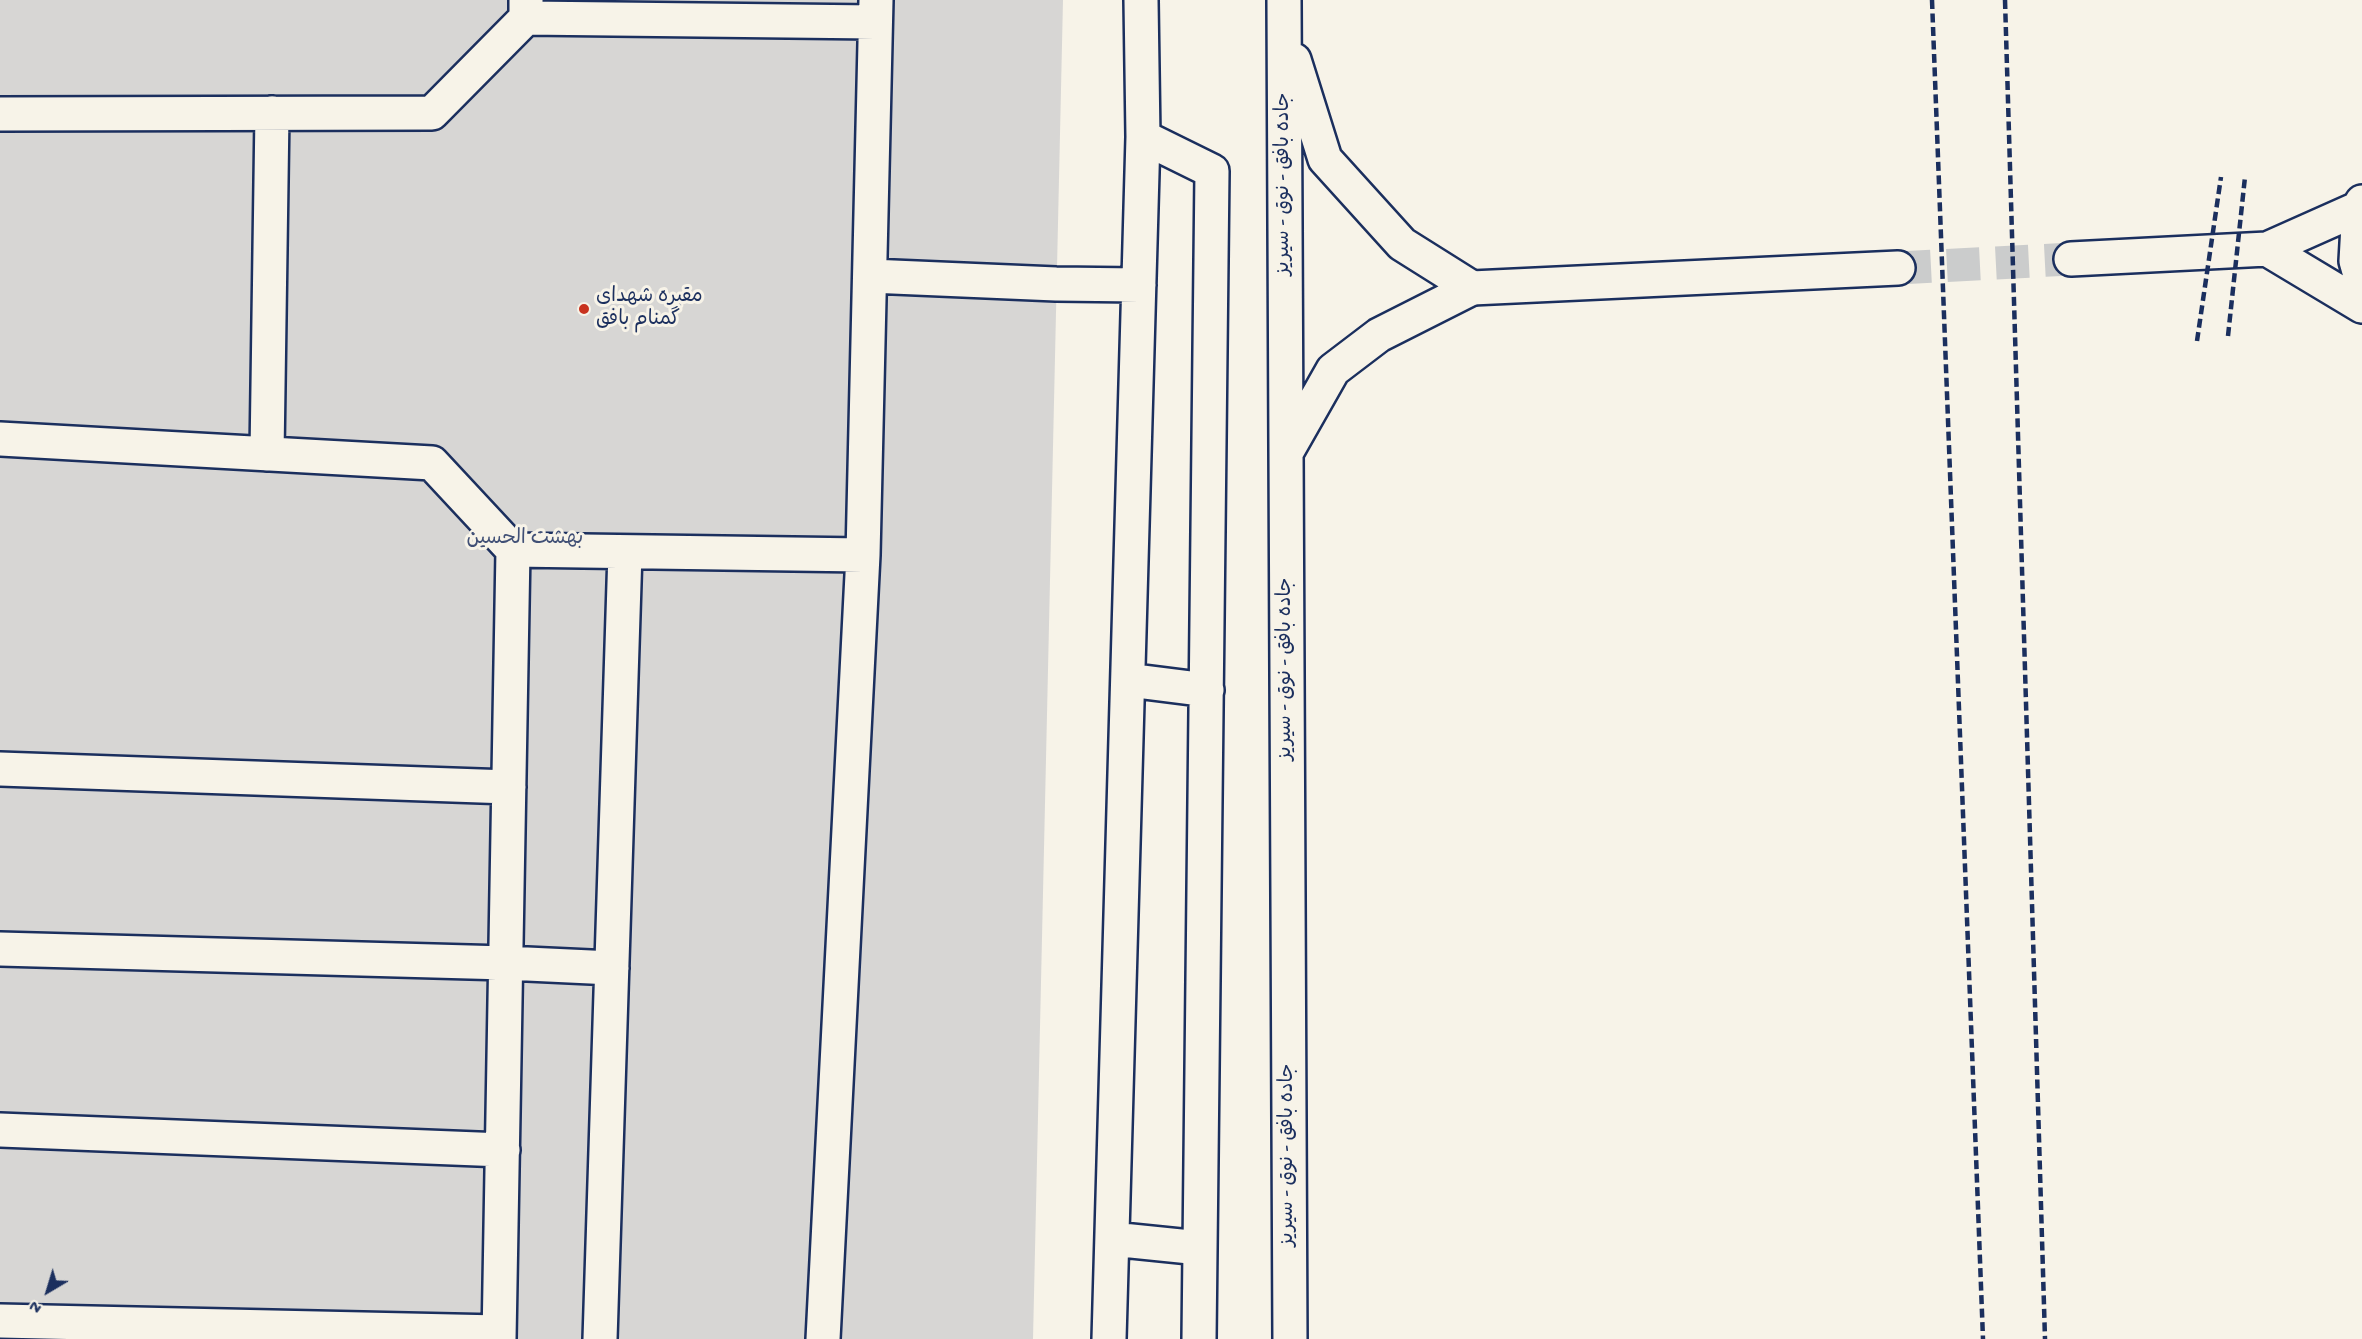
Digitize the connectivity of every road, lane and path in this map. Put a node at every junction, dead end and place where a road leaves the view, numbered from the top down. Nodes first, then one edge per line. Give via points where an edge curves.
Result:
1 (1141, 0) edge
2 (526, 9) edge
3 (876, 11) edge
4 (1284, 14) edge
5 (272, 113) junction
6 (0, 114) edge
7 (1143, 137) junction
8 (2361, 205) edge
9 (2267, 249) junction
10 (2071, 259) tunnel mouth
11 (1898, 268) tunnel mouth
12 (870, 276) junction
13 (2362, 282) edge
14 (1139, 285) junction
15 (1472, 288) junction
16 (2362, 306) edge
17 (0, 439) edge
18 (1286, 453) junction
19 (267, 454) junction
20 (513, 550) junction
21 (625, 552) junction
22 (863, 555) junction
23 (1128, 680) junction
24 (1207, 690) junction
25 (0, 770) edge
26 (509, 787) junction
27 (0, 949) edge
28 (506, 963) junction
29 (612, 968) junction
30 (0, 1130) edge
31 (503, 1150) junction
32 (1112, 1239) junction
33 (1200, 1248) junction
34 (0, 1321) edge
35 (499, 1336) edge
36 (600, 1339) edge
37 (823, 1339) edge
38 (1109, 1339) edge
39 (1199, 1339) edge
40 (1290, 1339) edge

1 - 7 main road
2 - 3 main road
2 - 5 main road via 432,113
3 - 12 main road
4 - 15 main road via 1325,159 1402,244
4 - 18 main road, جاده بافق - نوق - سیریز
5 - 6 main road
5 - 19 main road
7 - 14 main road
7 - 24 main road via 1212,171
8 - 9 main road
8 - 13 main road via 2356,261
9 - 10 main road
9 - 16 main road
11 - 15 main road
12 - 14 main road
12 - 22 main road
14 - 23 main road
15 - 18 main road via 1379,335 1333,370
17 - 19 main road
18 - 40 main road, جاده بافق - نوق - سیریز
19 - 20 main road via 432,463
20 - 21 main road
20 - 26 main road
21 - 22 main road
21 - 29 main road
22 - 37 main road
23 - 24 main road
23 - 32 main road
24 - 33 main road
25 - 26 main road
26 - 28 main road
27 - 28 main road
28 - 29 main road
28 - 31 main road
29 - 36 main road
30 - 31 main road
31 - 35 main road
32 - 33 main road
32 - 38 main road
33 - 39 main road
34 - 35 main road

